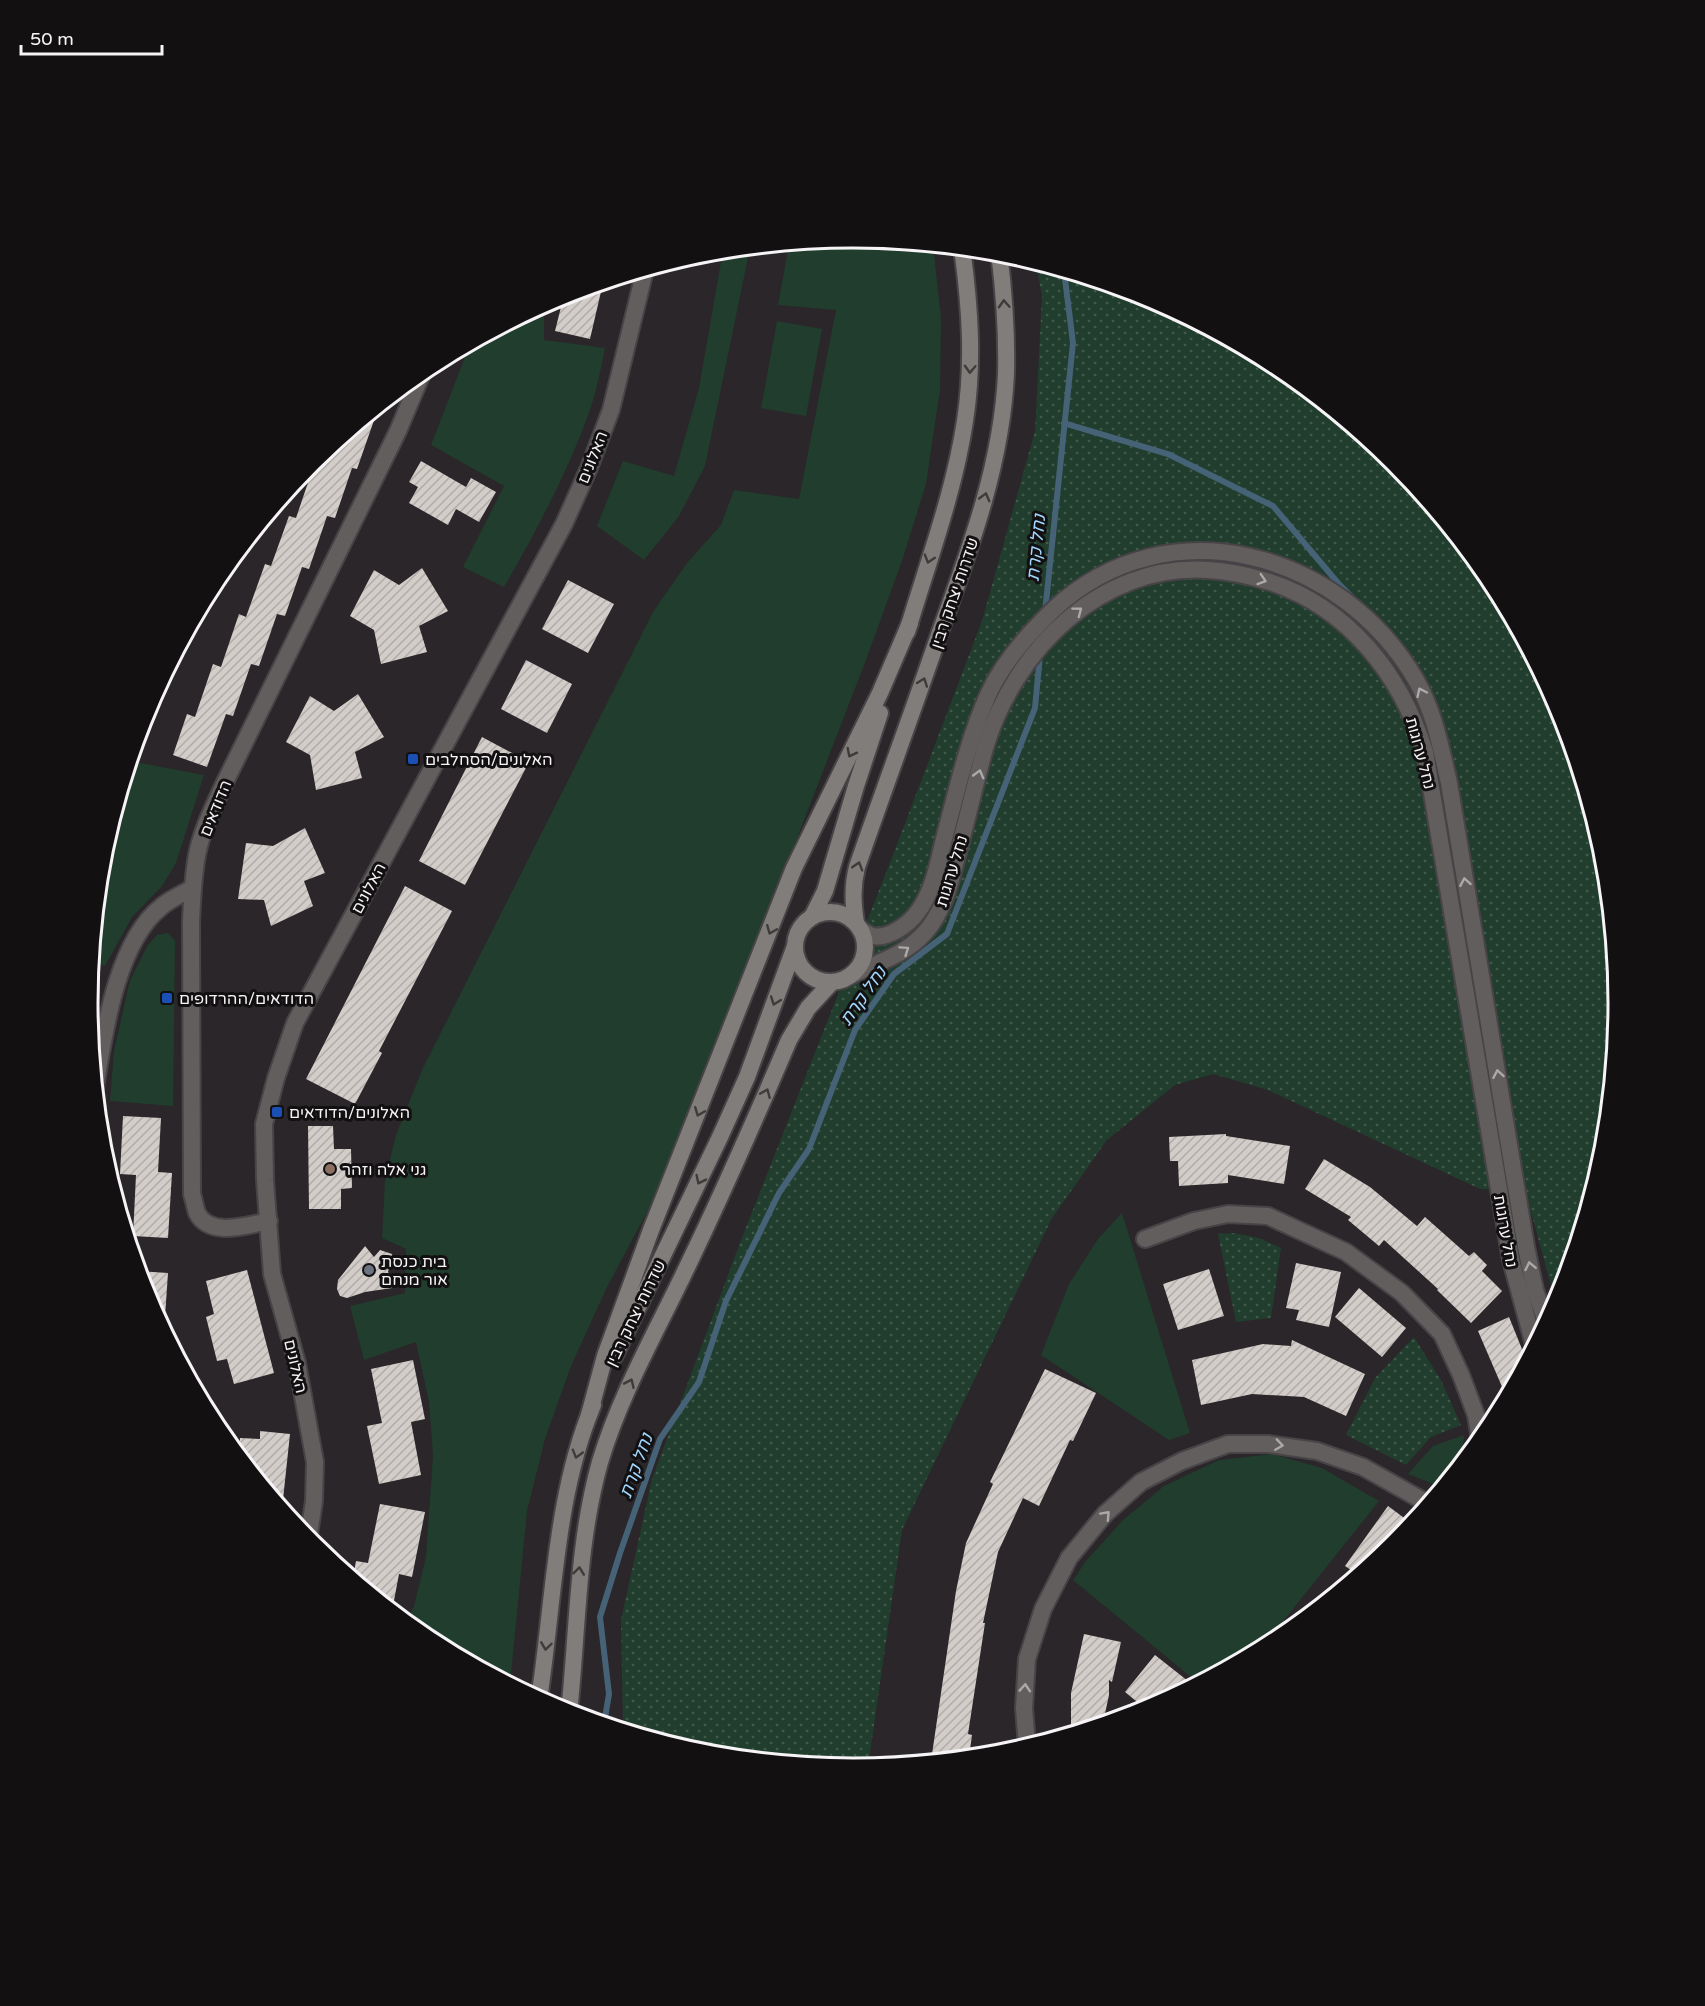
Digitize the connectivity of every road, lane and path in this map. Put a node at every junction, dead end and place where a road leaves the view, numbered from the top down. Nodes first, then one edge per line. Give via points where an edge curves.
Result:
1 (963, 256) edge
2 (1000, 263) edge
3 (643, 278) edge
4 (416, 387) edge
5 (910, 623) junction
6 (193, 888) junction
7 (813, 917) junction
8 (858, 926) junction
9 (795, 946) junction
10 (852, 975) junction
11 (831, 983) junction
12 (100, 1060) edge
13 (269, 1221) junction
14 (1145, 1239) dead end
15 (1542, 1310) edge
16 (1531, 1334) edge
17 (589, 1415) junction
18 (1478, 1425) edge
19 (1421, 1500) edge
20 (310, 1528) edge
21 (539, 1689) edge
22 (570, 1703) edge
23 (1026, 1737) edge

1 -> 5 main road, שדרות יצחק רבין via 970,336 965,421 947,499
8 -> 2 main road, שדרות יצחק רבין via 852,900 857,867 962,572 991,472 1006,375
3 - 13 street, האלונים via 611,410 564,524 296,1023 264,1124
4 - 6 street, הדודאים via 208,820 197,854
5 - 7 main road, שדרות יצחק רבין via 825,891
5 -> 17 main road via 794,868 637,1269 605,1356
6 - 12 street via 161,907 141,929 127,956 106,1022
6 - 13 street, הדודאים via 192,1194 198,1215 211,1224 226,1229
7 - 8 main road via 835,912
7 - 9 main road via 797,935
8 - 10 main road via 865,944 864,956
15 -> 8 street, נחל ערוגות via 1526,1247 1449,783 1435,724 1416,680 1378,630 1314,582 1267,561 1189,550 1157,555 1118,568 1072,594 1019,647 989,692 969,747 933,881 917,913 899,929 879,936 871,936
9 - 11 main road via 801,968 809,976
9 -> 17 main road, שדרות יצחק רבין via 743,1086
10 - 11 main road
10 -> 16 street, נחל ערוגות via 900,954 931,925 950,883 985,749 1000,708 1033,655 1079,610 1120,586 1144,578 1206,569 1250,576 1312,601 1330,612 1378,658 1412,715 1425,752 1511,1260
22 -> 11 main road, שדרות יצחק רבין via 583,1539 614,1421 789,1040 808,1008
13 - 20 street, האלונים via 272,1274 297,1363 315,1462
14 - 18 street via 1194,1221 1238,1214 1268,1216 1346,1252 1402,1293 1442,1334
17 -> 21 main road, שדרות יצחק רבין via 566,1498
23 -> 19 street via 1027,1659 1043,1609 1069,1558 1105,1515 1141,1482 1228,1444 1268,1444 1317,1451 1354,1464

